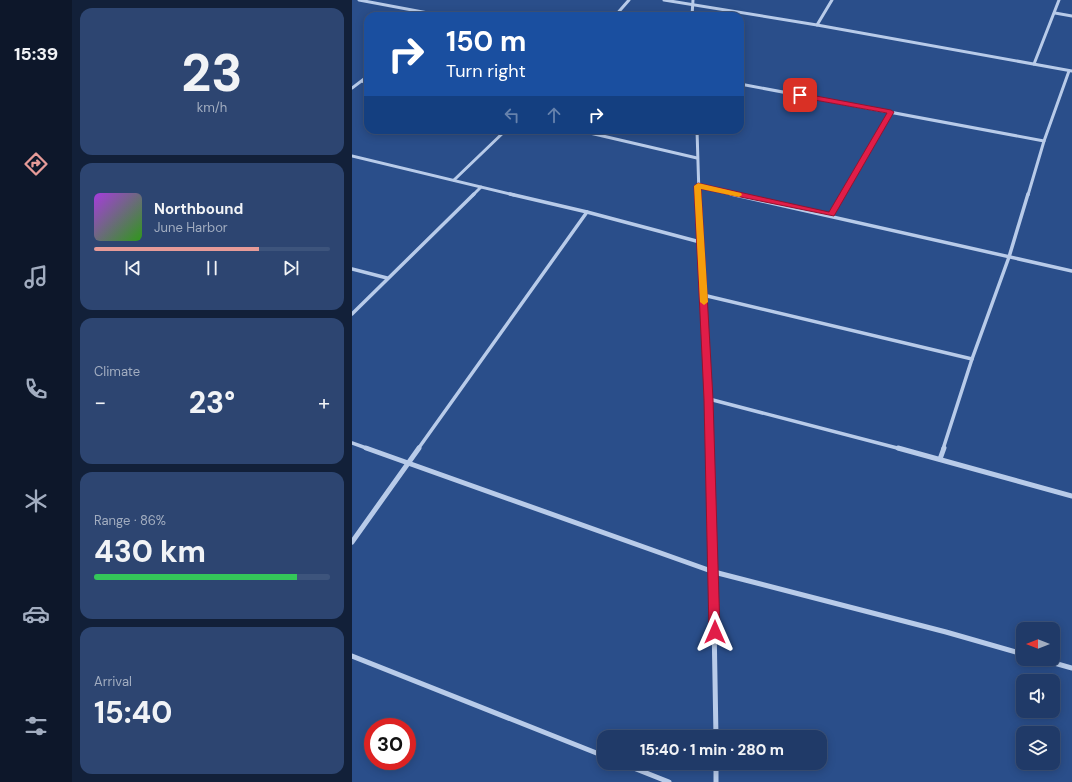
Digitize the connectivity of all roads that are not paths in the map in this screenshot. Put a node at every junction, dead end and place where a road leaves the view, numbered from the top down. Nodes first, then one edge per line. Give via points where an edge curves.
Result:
1 (359, 0) edge
2 (629, 0) edge
3 (664, 0) edge
4 (693, 0) edge
5 (832, 0) edge
6 (1058, 0) edge
7 (692, 5) junction
8 (423, 12) edge
9 (618, 12) edge
10 (692, 12) edge
11 (736, 12) edge
12 (744, 13) edge
13 (1055, 13) junction
14 (1072, 16) edge
15 (817, 25) junction
16 (1034, 64) junction
17 (1070, 71) edge
18 (362, 81) edge
19 (744, 85) edge
20 (352, 88) edge
21 (891, 112) junction
22 (502, 134) edge
23 (594, 134) edge
24 (697, 134) edge
25 (1044, 141) junction
26 (352, 156) edge
27 (697, 158) junction
28 (454, 180) junction
29 (698, 186) junction
30 (481, 187) junction
31 (587, 212) junction
32 (831, 215) junction
33 (700, 242) junction
34 (1009, 257) junction
35 (352, 269) edge
36 (1072, 271) edge
37 (387, 278) junction
38 (703, 295) junction
39 (352, 314) edge
40 (972, 359) junction
41 (709, 399) junction
42 (352, 443) edge
43 (940, 459) junction
44 (409, 463) junction
45 (1072, 496) edge
46 (352, 542) edge
47 (714, 572) junction
48 (1016, 652) edge
49 (352, 656) edge
50 (1060, 665) edge
51 (1072, 668) edge
52 (716, 730) edge
53 (597, 753) edge
54 (639, 770) edge
55 (716, 770) edge
56 (669, 782) edge
57 (716, 782) edge

1 - 8 street
2 - 9 street
3 - 7 street
4 - 7 street
5 - 15 street
6 - 13 street
7 - 10 street
7 - 11 street
12 - 15 street
13 - 14 street
13 - 16 street
15 - 16 street
16 - 17 street
17 - 25 street
18 - 20 street
19 - 21 street
21 - 25 street
21 - 32 street
22 - 28 street
23 - 27 street
24 - 27 street
25 - 34 street
26 - 28 street
27 - 29 street
28 - 30 street
29 - 32 street
29 - 33 street
30 - 31 street
30 - 37 street
31 - 33 street
31 - 44 street
32 - 34 street
33 - 38 street
34 - 36 street
34 - 40 street
35 - 37 street
37 - 39 street
38 - 40 street
38 - 41 street
40 - 43 street
41 - 43 street
41 - 47 street
42 - 44 street
43 - 45 street
44 - 46 street
44 - 47 street
47 - 48 street
47 - 52 street
49 - 53 street
50 - 51 street
54 - 56 street
55 - 57 street

